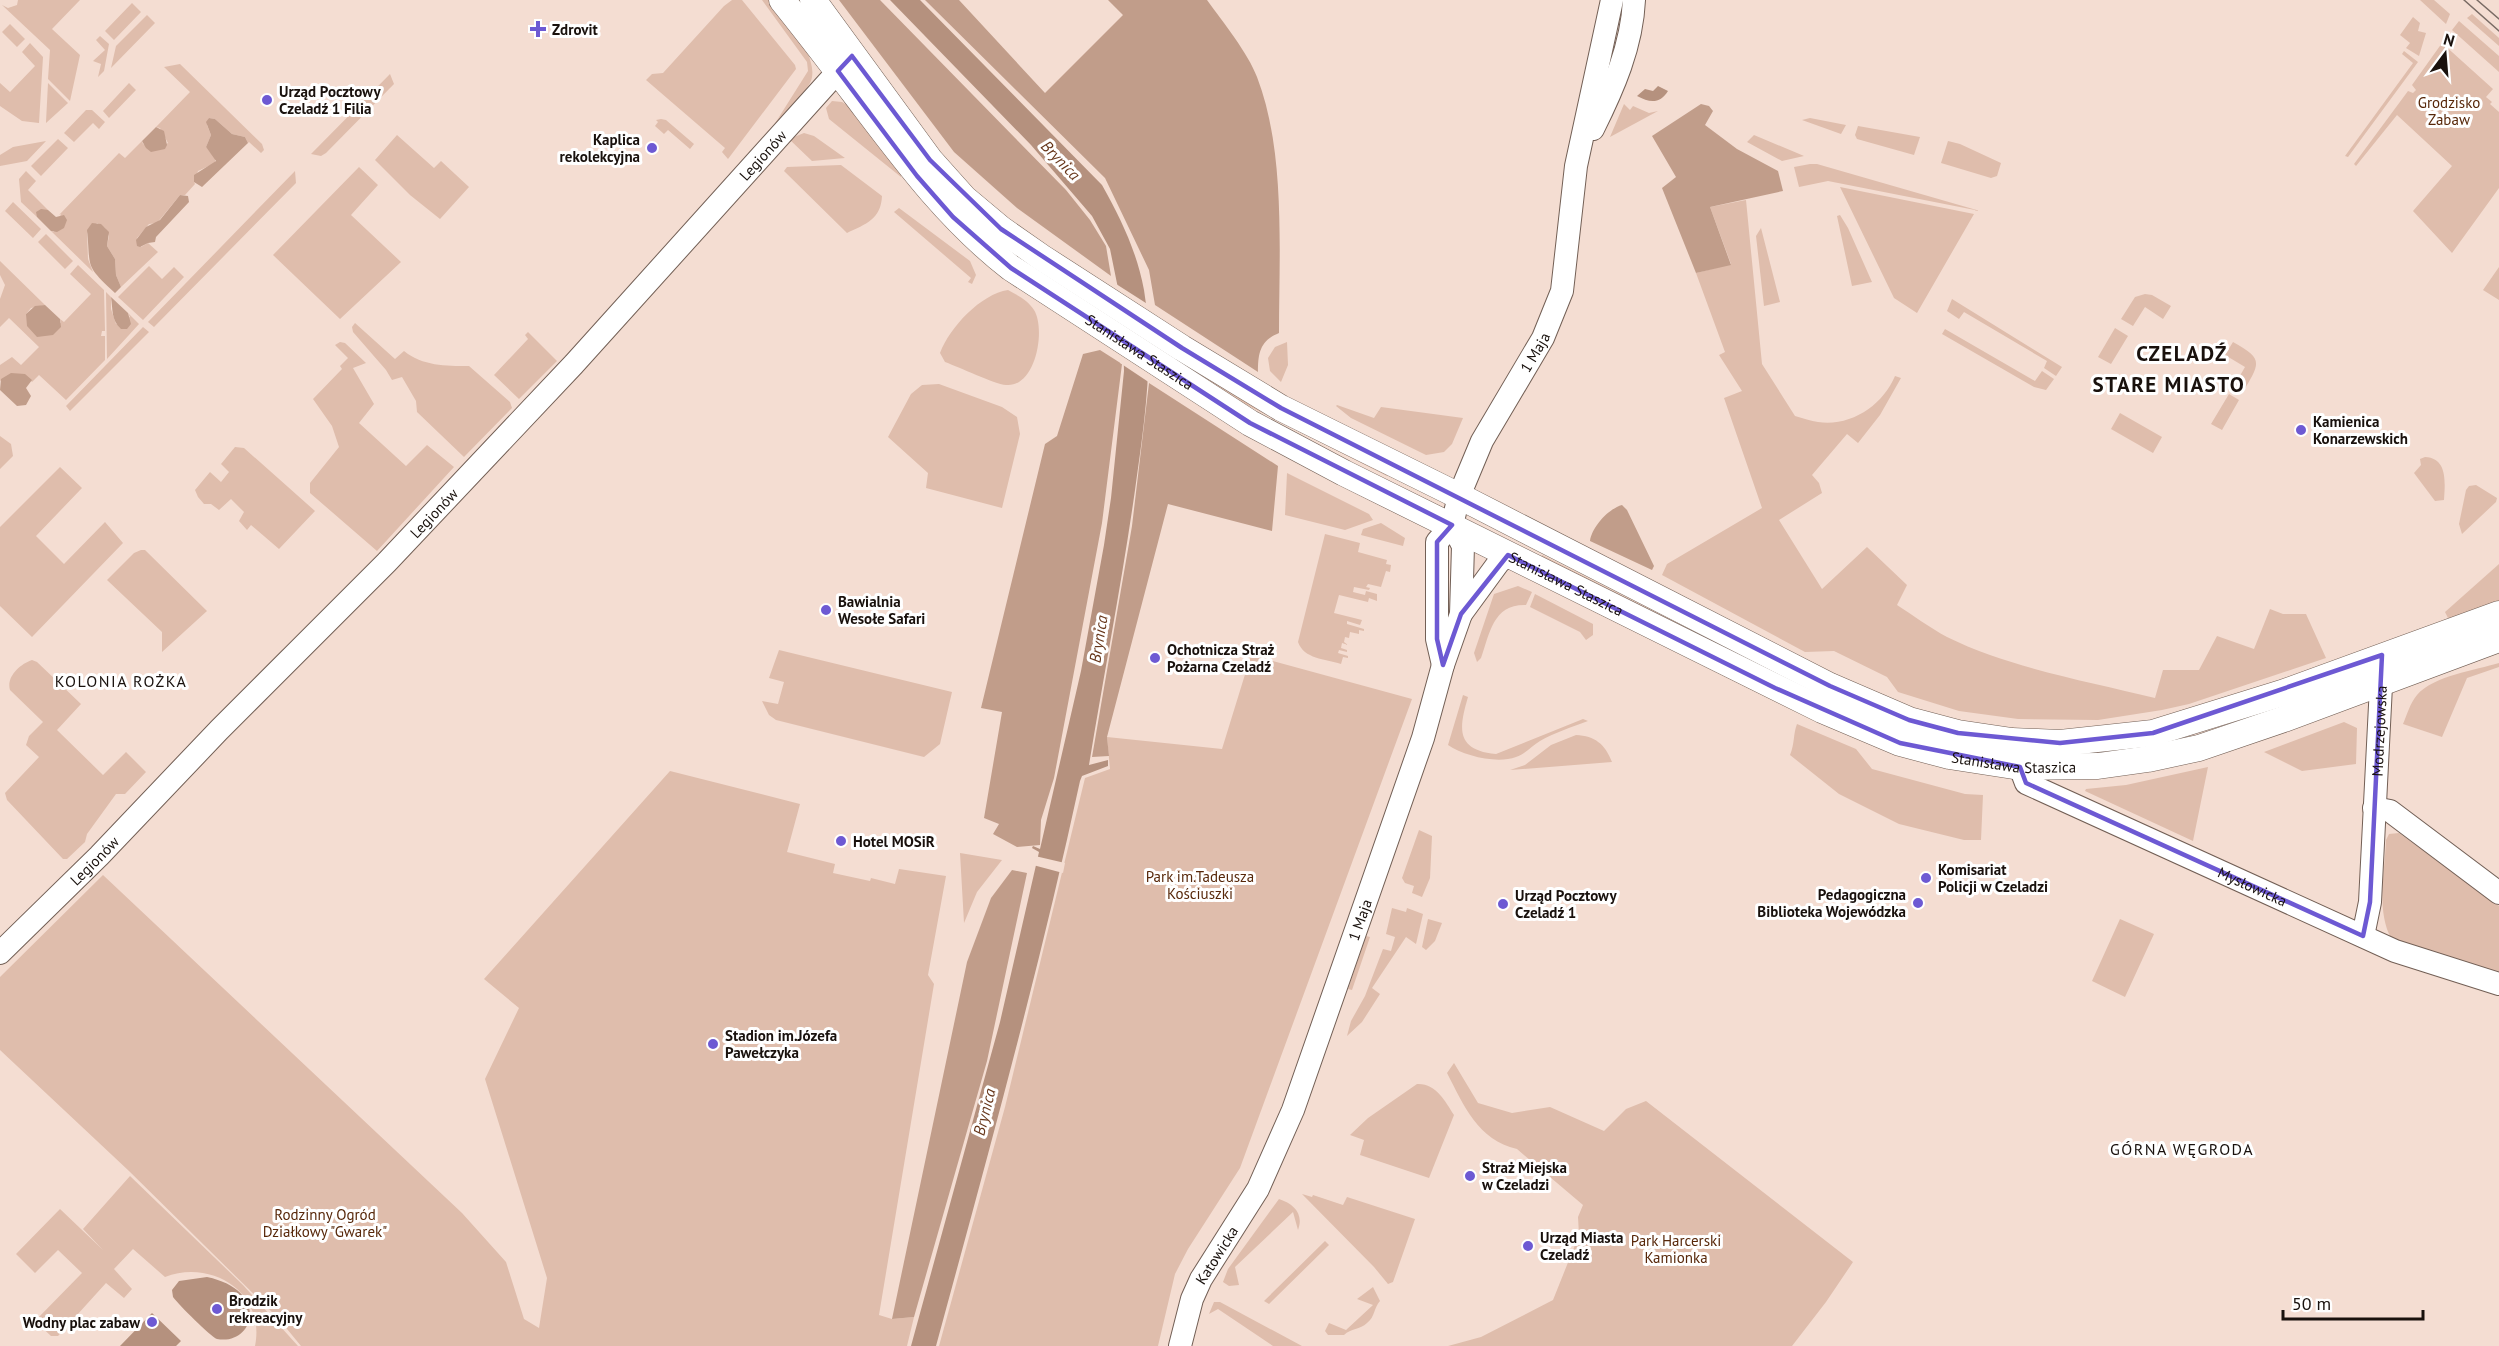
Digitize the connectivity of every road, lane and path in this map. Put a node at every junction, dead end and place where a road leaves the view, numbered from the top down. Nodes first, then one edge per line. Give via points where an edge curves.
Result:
1 (782, 0) edge
2 (813, 0) edge
3 (1612, 3) edge
4 (1634, 11) edge
5 (845, 63) junction
6 (1576, 166) junction
7 (1459, 496) junction
8 (1452, 525) junction
9 (1508, 555) junction
10 (1461, 614) junction
11 (2499, 614) edge
12 (2499, 639) edge
13 (2382, 655) junction
14 (1443, 665) junction
15 (2381, 682) junction
16 (2020, 767) junction
17 (2374, 808) junction
18 (2499, 893) edge
19 (2363, 936) junction
20 (0, 953) edge
21 (2499, 984) edge
22 (1268, 1170) joint
23 (1180, 1346) edge

1 - 5 main road, Stanisława Staszica
2 - 5 main road, Stanisława Staszica
3 - 6 street, 1 Maja
4 - 6 street, 1 Maja via 1615,85
5 - 7 main road, Stanisława Staszica via 964,198 1001,229 1281,408
5 - 8 main road, Stanisława Staszica via 917,176 953,217 1011,268 1250,423
5 - 20 street, Legionów via 574,364 387,562
6 - 7 street, 1 Maja via 1566,270 1555,312 1482,441
7 - 8 street, 1 Maja
7 - 13 main road, Stanisława Staszica via 1830,686 1909,720 1958,733 2060,743 2153,733 2283,693
8 - 9 main road, Stanisława Staszica
8 - 10 street, 1 Maja via 1464,546
8 - 14 street, 1 Maja via 1437,542 1437,639
9 - 10 street via 1498,562
9 - 16 main road, Stanisława Staszica via 1794,697 1900,743 1949,756
10 - 14 street, 1 Maja
11 - 13 main road, Stanisława Staszica
12 - 15 main road, Stanisława Staszica
13 - 15 street, Modrzejowska
14 - 22 street, 1 Maja via 1423,738 1293,1110
15 - 16 main road, Stanisława Staszica via 2189,750 2098,766
15 - 17 street, Modrzejowska
16 - 19 street, Mysłowicka via 2026,783
17 - 18 street via 2390,811
17 - 19 street, Modrzejowska via 2370,902
19 - 21 street, Mysłowicka via 2396,951
22 - 23 street, Katowicka via 1201,1279

